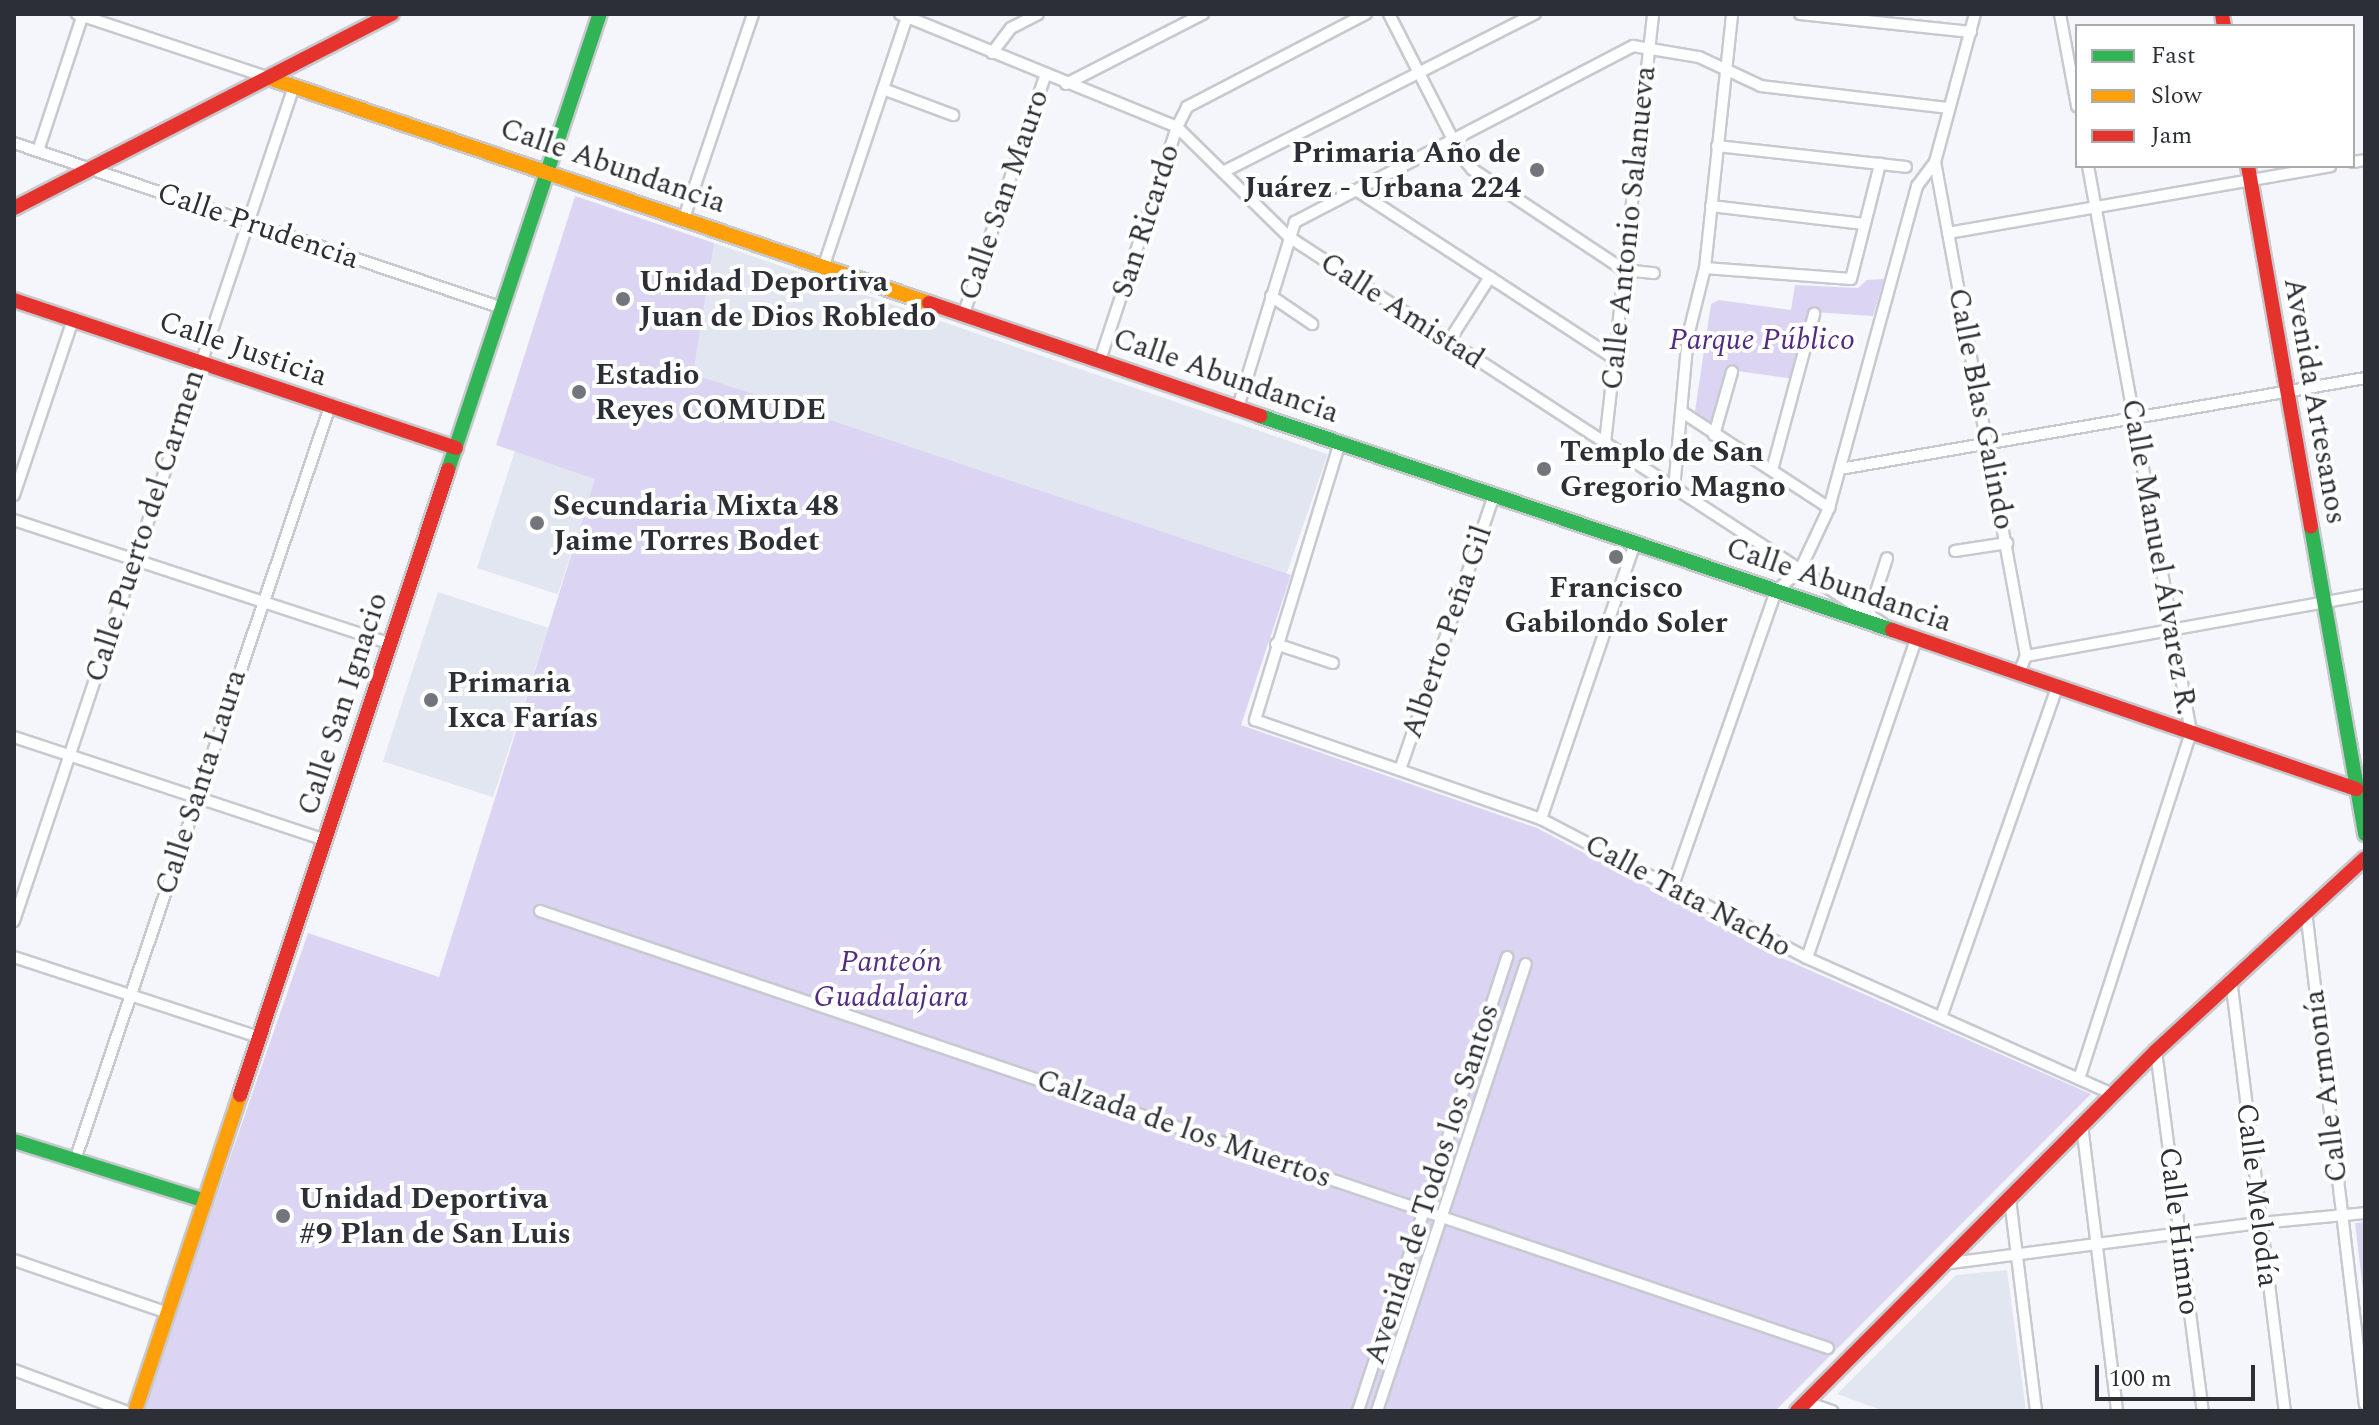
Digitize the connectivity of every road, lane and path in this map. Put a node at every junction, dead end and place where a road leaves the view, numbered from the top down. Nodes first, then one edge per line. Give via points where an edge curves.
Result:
1 (392, 14) edge
2 (600, 14) edge
3 (753, 14) edge
4 (1038, 14) edge
5 (1203, 14) edge
6 (1366, 14) edge
7 (1389, 14) edge
8 (1535, 14) edge
9 (1653, 14) edge
10 (1732, 14) edge
11 (1800, 14) edge
12 (1975, 14) edge
13 (2060, 14) edge
14 (81, 15) edge
15 (903, 15) edge
16 (1971, 32) junction
17 (1649, 47) junction
18 (992, 53) junction
19 (1726, 70) junction
20 (1419, 73) junction
21 (1045, 76) junction
22 (269, 78) junction
23 (1066, 84) junction
24 (294, 86) junction
25 (883, 89) junction
26 (2075, 95) edge
27 (1949, 108) junction
28 (953, 115) dead end
29 (1177, 127) junction
30 (1454, 140) junction
31 (14, 143) edge
32 (1717, 146) junction
33 (38, 151) junction
34 (1935, 162) junction
35 (1880, 164) junction
36 (1906, 167) dead end
37 (2088, 168) edge
38 (2307, 168) edge
39 (91, 169) junction
40 (548, 171) junction
41 (1223, 172) junction
42 (2249, 173) edge
43 (1356, 190) junction
44 (1711, 206) junction
45 (2095, 207) junction
46 (14, 208) edge
47 (684, 218) junction
48 (248, 223) junction
49 (1864, 224) junction
50 (1948, 233) junction
51 (1289, 237) junction
52 (824, 265) junction
53 (1705, 268) junction
54 (1624, 270) junction
55 (1654, 273) dead end
56 (1490, 277) junction
57 (1271, 296) junction
58 (14, 300) edge
59 (502, 308) junction
60 (964, 313) junction
61 (1814, 314) dead end
62 (73, 320) junction
63 (1312, 324) dead end
64 (1449, 341) junction
65 (1614, 358) junction
66 (1100, 360) junction
67 (200, 362) junction
68 (1732, 372) dead end
69 (2365, 378) edge
70 (2287, 391) junction
71 (330, 406) junction
72 (1238, 407) junction
73 (1682, 412) junction
74 (2134, 418) junction
75 (1714, 435) junction
76 (1340, 442) junction
77 (1605, 443) junction
78 (1985, 444) junction
79 (456, 448) junction
80 (1840, 469) junction
81 (1772, 470) junction
82 (1674, 489) junction
83 (14, 495) edge
84 (1494, 495) junction
85 (1829, 508) junction
86 (14, 520) edge
87 (1635, 543) junction
88 (2007, 543) junction
89 (1955, 551) dead end
90 (1887, 558) dead end
91 (134, 559) junction
92 (1800, 570) junction
93 (1776, 591) junction
94 (2365, 595) edge
95 (261, 602) junction
96 (2323, 602) junction
97 (1867, 618) junction
98 (2172, 629) junction
99 (1916, 639) junction
100 (391, 644) junction
101 (1276, 644) junction
102 (2026, 656) junction
103 (1333, 663) dead end
104 (2019, 673) junction
105 (2057, 687) junction
106 (2191, 732) junction
107 (14, 737) edge
108 (69, 755) junction
109 (1400, 770) junction
110 (2357, 789) junction
111 (196, 797) junction
112 (1541, 819) junction
113 (2365, 834) edge
114 (325, 840) junction
115 (2365, 858) edge
116 (1672, 888) junction
117 (540, 911) dead end
118 (2306, 911) junction
119 (14, 921) edge
120 (14, 957) edge
121 (1507, 957) dead end
122 (1807, 958) junction
123 (1526, 964) dead end
124 (2231, 979) junction
125 (129, 996) junction
126 (1941, 1017) junction
127 (259, 1037) junction
128 (2156, 1051) junction
129 (2079, 1079) junction
130 (2113, 1094) junction
131 (2082, 1125) junction
132 (14, 1141) edge
133 (75, 1160) junction
134 (2010, 1199) junction
135 (205, 1201) junction
136 (1424, 1211) junction
137 (2365, 1213) edge
138 (2341, 1216) junction
139 (1442, 1217) junction
140 (2260, 1223) junction
141 (2180, 1234) junction
142 (2096, 1244) junction
143 (2017, 1255) junction
144 (14, 1260) edge
145 (1943, 1264) junction
146 (168, 1313) junction
147 (1828, 1348) dead end
148 (14, 1370) edge
149 (2365, 1404) edge
150 (1801, 1407) edge
151 (125, 1411) edge
152 (135, 1411) edge
153 (1358, 1411) edge
154 (1377, 1411) edge
155 (1832, 1411) edge
156 (2036, 1411) edge
157 (2117, 1411) edge
158 (2203, 1411) edge
159 (2285, 1411) edge

1 - 22 street
2 - 40 street, Calle San Ignacio
3 - 47 street
4 - 18 street via 1011,28
5 - 23 street
6 - 29 street via 1191,104
7 - 20 street
8 - 20 street
9 - 17 street, Calle Antonio Salanueva
10 - 19 street
11 - 16 street
12 - 16 street
13 - 26 street
14 - 22 street, Calle Abundancia
14 - 33 street
15 - 18 street, Calle Amistad
15 - 25 street
16 - 27 street
17 - 19 street via 1699,57
17 - 30 street via 1633,46
17 - 54 street, Calle Antonio Salanueva
18 - 21 street, Calle Amistad
19 - 27 street via 1761,86
19 - 32 street
20 - 30 street
20 - 41 street
21 - 23 street, Calle Amistad
21 - 60 street, Calle San Mauro
22 - 24 street, Calle Abundancia
22 - 39 street
23 - 29 street, Calle Amistad
24 - 40 street, Calle Abundancia
24 - 48 street, Calle Puerto del Carmen
25 - 28 street
25 - 52 street
27 - 34 street
29 - 41 street, Calle Amistad
29 - 66 street, San Ricardo
30 - 43 street
30 - 54 street via 1484,181
31 - 33 street, Calle Prudencia
32 - 35 street
32 - 44 street
33 - 39 street, Calle Prudencia
34 - 50 street, Calle Blas Galindo
34 - 80 street via 1917,186
35 - 36 street
35 - 49 street
37 - 45 street, Calle Manuel Álvarez R.
38 - 42 street
39 - 46 street
39 - 48 street, Calle Prudencia
40 - 47 street, Calle Abundancia
40 - 59 street, Calle San Ignacio
41 - 51 street, Calle Amistad
42 - 45 street
42 - 70 street, Avenida Artesanos
43 - 51 street via 1300,219
43 - 56 street
44 - 49 street
44 - 53 street
45 - 50 street
45 - 74 street, Calle Manuel Álvarez R.
47 - 52 street, Calle Abundancia
48 - 59 street, Calle Prudencia
48 - 67 street, Calle Puerto del Carmen
49 - 53 street via 1851,279
50 - 78 street, Calle Blas Galindo
51 - 57 street
51 - 64 street, Calle Amistad
52 - 60 street, Calle Abundancia
53 - 73 street via 1688,336
54 - 55 street
54 - 65 street, Calle Antonio Salanueva
56 - 64 street
56 - 65 street
57 - 63 street
57 - 72 street
58 - 62 street, Calle Justicia
59 - 79 street, Calle San Ignacio
60 - 66 street, Calle Abundancia
61 - 81 street
62 - 67 street, Calle Justicia
62 - 83 street
64 - 77 street, Calle Amistad
65 - 77 street, Calle Antonio Salanueva
66 - 72 street, Calle Abundancia
67 - 71 street, Calle Justicia
67 - 91 street, Calle Puerto del Carmen
68 - 75 street
69 - 70 street
70 - 74 street
70 - 96 street, Avenida Artesanos
71 - 79 street, Calle Justicia
71 - 95 street, Calle Santa Laura
72 - 76 street, Calle Abundancia
73 - 75 street
73 - 82 street
74 - 78 street
74 - 98 street, Calle Manuel Álvarez R.
75 - 81 street
76 - 84 street, Calle Abundancia
76 - 101 street
77 - 82 street, Calle Amistad
78 - 80 street
78 - 88 street, Calle Blas Galindo
79 - 100 street, Calle San Ignacio
80 - 85 street
81 - 85 street
82 - 92 street, Calle Amistad
84 - 87 street, Calle Abundancia
84 - 109 street, Alberto Peña Gil
85 - 92 street
86 - 91 street
87 - 93 street, Calle Abundancia
87 - 112 street
88 - 89 street
88 - 102 street, Calle Blas Galindo
90 - 97 street
91 - 95 street
91 - 108 street, Calle Puerto del Carmen
92 - 93 street
92 - 97 street, Calle Amistad
93 - 97 street, Calle Abundancia
93 - 116 street
94 - 96 street
95 - 100 street
95 - 111 street, Calle Santa Laura
96 - 98 street
96 - 110 street, Avenida Artesanos
97 - 99 street, Calle Abundancia
98 - 102 street
98 - 106 street, Calle Manuel Álvarez R.
99 - 104 street, Calle Abundancia
99 - 122 street
100 - 114 street, Calle San Ignacio
101 - 103 street
101 - 109 street, Calle Tata Nacho via 1255,720
102 - 104 street
104 - 105 street, Calle Abundancia
105 - 106 street, Calle Abundancia
105 - 126 street
106 - 110 street, Calle Abundancia
106 - 129 street, Calle Manuel Álvarez R.
107 - 108 street
108 - 111 street
108 - 119 street, Calle Puerto del Carmen
109 - 112 street, Calle Tata Nacho
110 - 113 street, Avenida Artesanos
111 - 114 street
111 - 125 street, Calle Santa Laura
112 - 116 street, Calle Tata Nacho
114 - 127 street, Calle San Ignacio
115 - 118 street
116 - 122 street, Calle Tata Nacho
117 - 136 street, Calzada de los Muertos
118 - 124 street
118 - 138 street, Calle Armonía
120 - 125 street
121 - 136 street, Avenida de Todos los Santos
122 - 126 street, Calle Tata Nacho
123 - 139 street, Avenida de Todos los Santos
124 - 128 street
124 - 140 street, Calle Melodía
125 - 127 street
125 - 133 street, Calle Santa Laura
126 - 129 street, Calle Tata Nacho
127 - 135 street, Calle San Ignacio
128 - 130 street
128 - 141 street, Calle Himno
129 - 130 street, Calle Tata Nacho
130 - 131 street
131 - 134 street
131 - 142 street
132 - 133 street
133 - 135 street
134 - 143 street
134 - 145 street
135 - 146 street, Calle San Ignacio
136 - 139 street, Calzada de los Muertos
136 - 153 street, Avenida de Todos los Santos
137 - 138 street
138 - 140 street
138 - 149 street, Calle Armonía
139 - 147 street, Calzada de los Muertos
139 - 154 street, Avenida de Todos los Santos
140 - 141 street
140 - 159 street, Calle Melodía
141 - 142 street
141 - 158 street, Calle Himno
142 - 143 street
142 - 157 street
143 - 145 street
143 - 156 street
144 - 146 street
145 - 150 street
146 - 152 street, Calle San Ignacio
148 - 151 street
150 - 155 street

